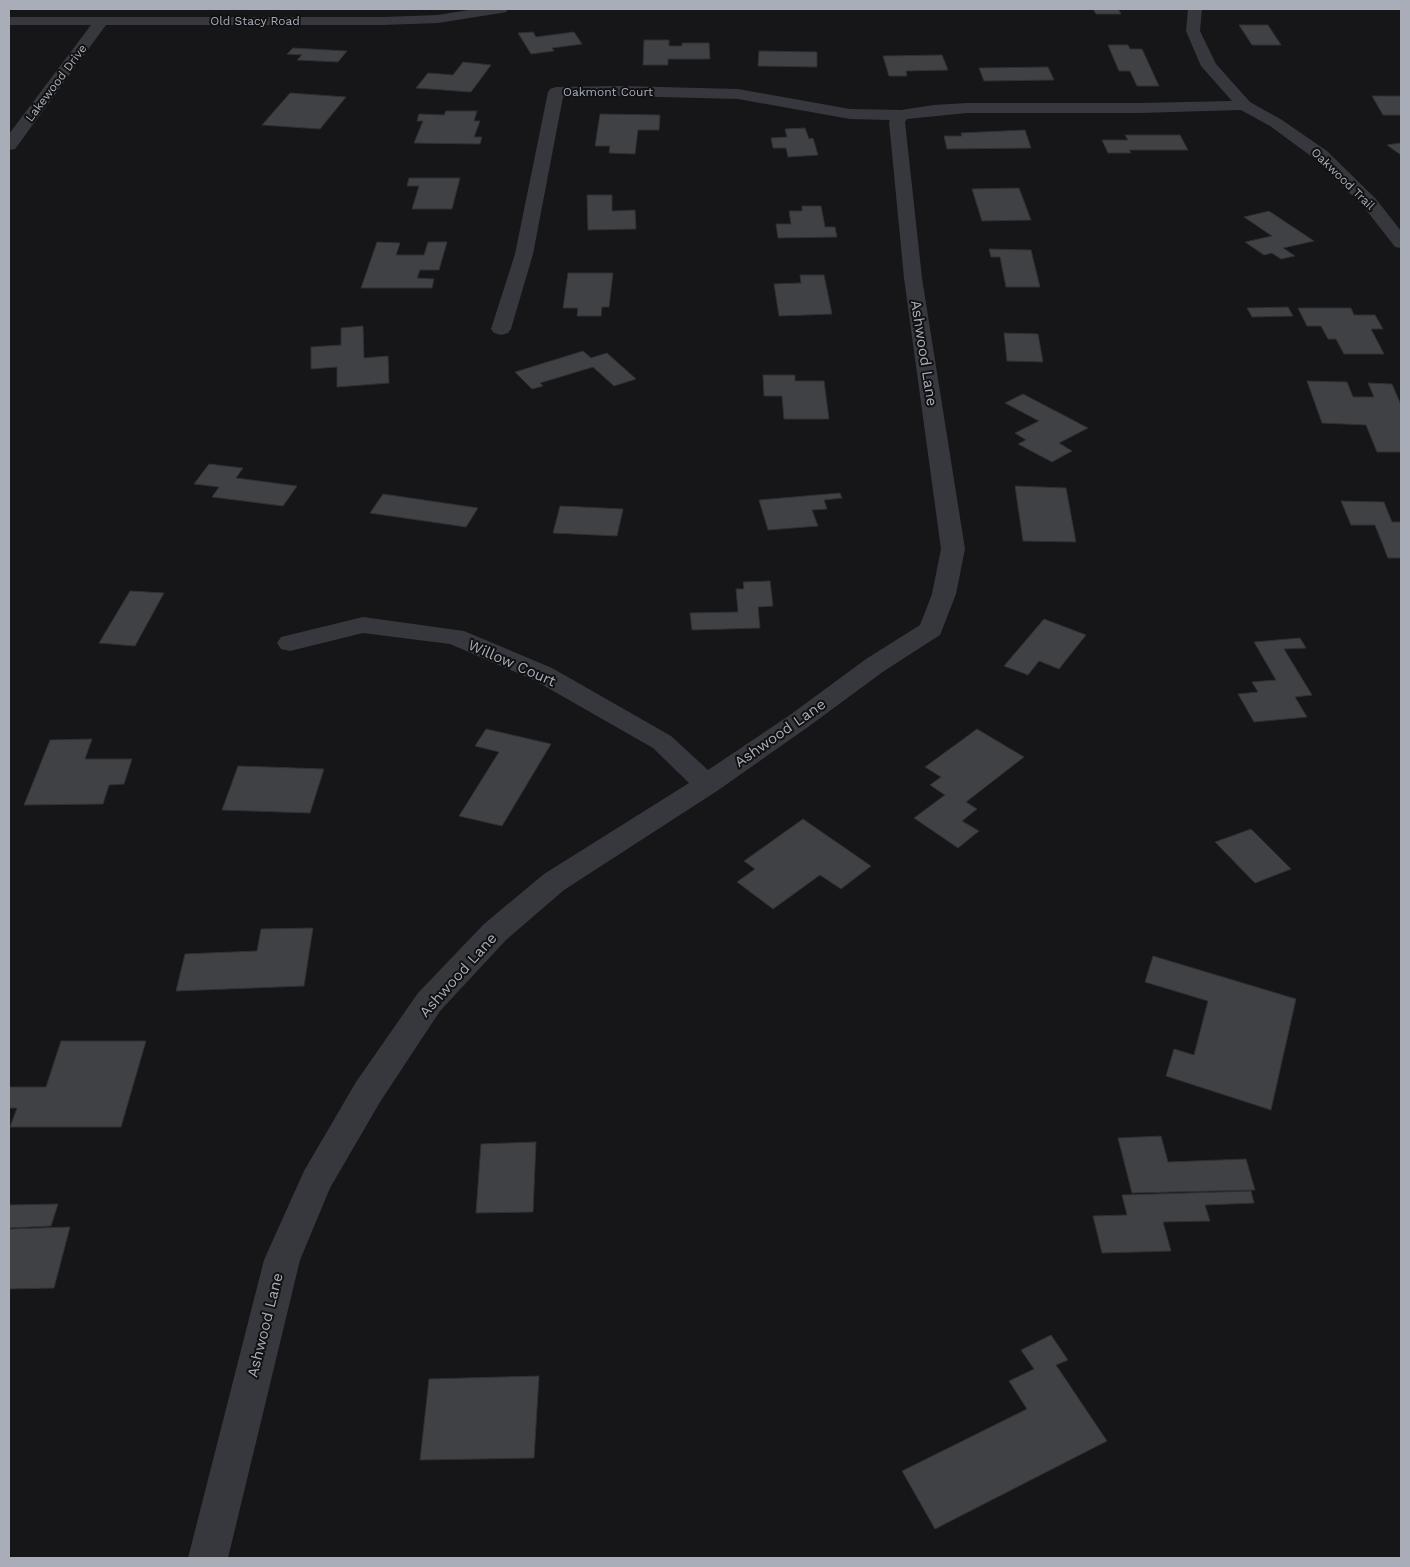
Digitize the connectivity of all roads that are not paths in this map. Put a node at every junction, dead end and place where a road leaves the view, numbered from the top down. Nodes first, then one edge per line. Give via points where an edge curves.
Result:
1 (501, 9) edge
2 (1196, 9) edge
3 (162, 15) edge
4 (9, 21) edge
5 (102, 21) junction
6 (1244, 106) junction
7 (901, 115) junction
8 (9, 146) edge
9 (1401, 243) edge
10 (502, 329) dead end
11 (290, 643) dead end
12 (708, 784) junction
13 (208, 1558) edge

1 - 3 street, Old Stacy Road via 438,20 383,22
2 - 6 street, Oakwood Trail via 1193,32 1208,66
3 - 5 street, Old Stacy Road
4 - 5 street, Old Stacy Road
5 - 8 street, Lakewood Drive
6 - 7 street via 975,108 918,110
6 - 9 street, Oakwood Trail via 1276,123 1321,156 1370,203
7 - 10 street, Oakmont Court via 850,114 738,94 556,92 524,254
7 - 12 street, Ashwood Lane via 897,122 913,278 953,549 944,594 930,630 875,665
11 - 12 street, Willow Court via 364,625 455,637 543,674 662,742
12 - 13 street, Ashwood Lane via 554,882 495,932 429,1002 368,1092 316,1180 282,1260

